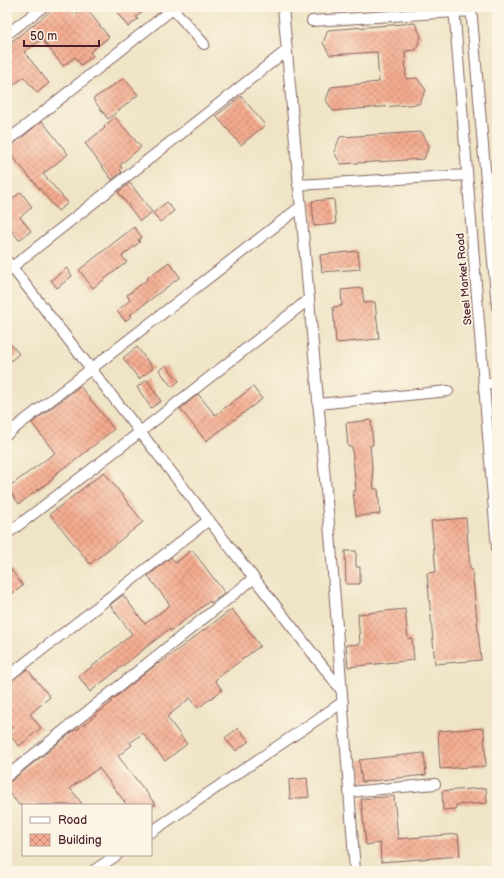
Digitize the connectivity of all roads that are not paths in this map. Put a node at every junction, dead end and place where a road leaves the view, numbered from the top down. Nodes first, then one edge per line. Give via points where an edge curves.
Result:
1 (43, 7) edge
2 (283, 7) edge
3 (174, 8) edge
4 (454, 9) edge
5 (471, 9) edge
6 (312, 21) dead end
7 (7, 34) edge
8 (204, 44) dead end
9 (286, 51) junction
10 (7, 140) edge
11 (467, 175) junction
12 (298, 185) junction
13 (300, 207) junction
14 (9, 266) edge
15 (308, 300) junction
16 (497, 307) edge
17 (91, 369) junction
18 (497, 383) edge
19 (484, 385) junction
20 (448, 391) dead end
21 (318, 404) junction
22 (140, 432) junction
23 (7, 434) edge
24 (209, 520) junction
25 (7, 534) edge
26 (497, 549) edge
27 (254, 578) junction
28 (7, 677) edge
29 (342, 691) junction
30 (343, 702) junction
31 (7, 776) edge
32 (436, 784) dead end
33 (350, 792) junction
34 (152, 831) edge
35 (116, 856) edge
36 (93, 871) edge
37 (355, 871) edge

1 - 7 street
2 - 9 street
3 - 8 street
3 - 10 street
4 - 5 street
4 - 6 street
4 - 11 street, Steel Market Road
5 - 16 street
9 - 12 street
9 - 14 street
11 - 12 street
11 - 19 street, Steel Market Road
12 - 13 street
13 - 15 street
13 - 17 street
14 - 17 street
15 - 21 street
15 - 22 street
17 - 22 street
17 - 23 street
18 - 19 street
19 - 26 street, Steel Market Road
20 - 21 street
21 - 29 street
22 - 24 street
22 - 25 street
24 - 27 street
24 - 28 street
27 - 29 street
27 - 31 street
29 - 30 street
30 - 33 street
30 - 34 street
32 - 33 street
33 - 37 street
35 - 36 street

